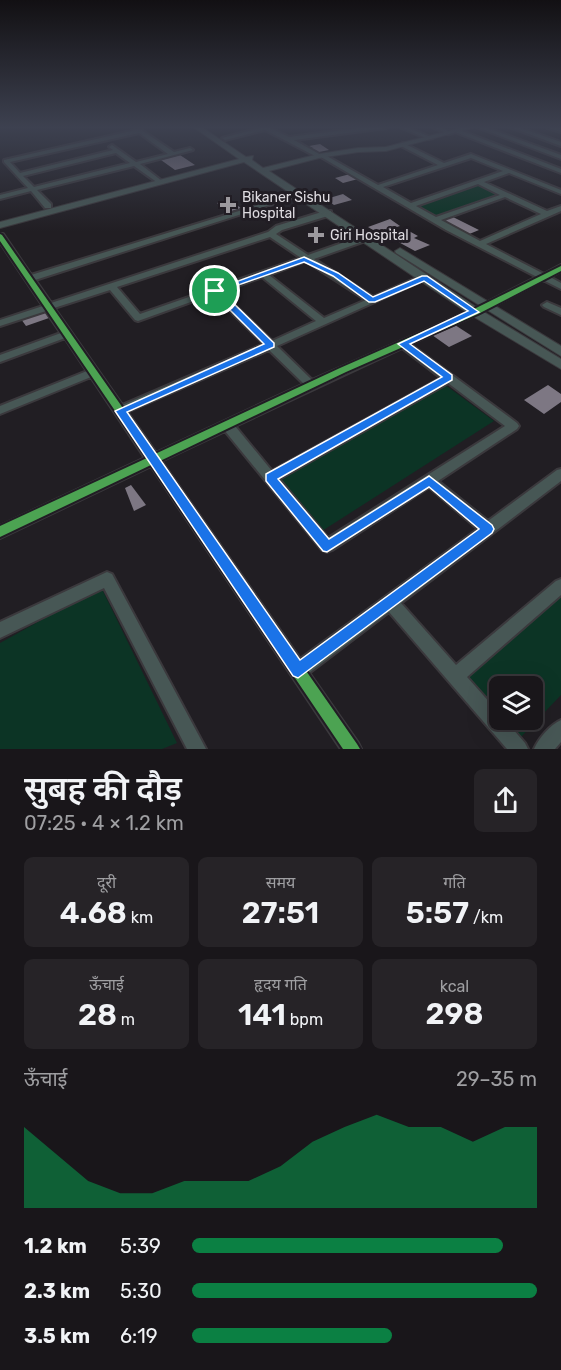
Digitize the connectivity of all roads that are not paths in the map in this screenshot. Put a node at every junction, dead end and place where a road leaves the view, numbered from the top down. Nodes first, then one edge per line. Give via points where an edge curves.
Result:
1 (6, 161) edge
2 (74, 161) edge
3 (130, 161) edge
4 (146, 161) edge
5 (230, 161) edge
6 (257, 161) edge
7 (301, 161) edge
8 (330, 161) edge
9 (436, 161) edge
10 (456, 161) edge
11 (484, 161) edge
12 (533, 161) edge
13 (134, 164) junction
14 (56, 165) junction
15 (444, 165) junction
16 (269, 169) junction
17 (509, 171) junction
18 (561, 171) edge
19 (19, 175) junction
20 (70, 179) junction
21 (157, 180) junction
22 (478, 182) junction
23 (377, 187) junction
24 (32, 189) junction
25 (561, 192) edge
26 (299, 194) junction
27 (505, 195) junction
28 (0, 197) edge
29 (48, 206) junction
30 (410, 206) junction
31 (561, 208) edge
32 (327, 213) junction
33 (547, 214) junction
34 (0, 219) edge
35 (435, 220) junction
36 (0, 225) edge
37 (271, 234) junction
38 (0, 236) edge
39 (365, 238) junction
40 (480, 244) junction
41 (5, 252) edge
42 (304, 259) junction
43 (561, 268) edge
44 (263, 274) junction
45 (544, 277) junction
46 (424, 278) junction
47 (28, 279) junction
48 (561, 286) edge
49 (112, 287) junction
50 (215, 291) junction
51 (372, 300) junction
52 (548, 304) dead end
53 (486, 306) junction
54 (48, 307) junction
55 (475, 312) junction
56 (561, 312) edge
57 (323, 322) junction
58 (0, 324) edge
59 (67, 334) junction
60 (403, 344) junction
61 (271, 345) junction
62 (561, 352) edge
63 (0, 359) edge
64 (561, 365) edge
65 (93, 372) junction
66 (449, 378) junction
67 (311, 385) junction
68 (0, 410) edge
69 (120, 411) junction
70 (227, 425) junction
71 (152, 461) junction
72 (561, 474) edge
73 (271, 478) junction
74 (429, 480) junction
75 (488, 529) junction
76 (0, 532) edge
77 (561, 586) edge
78 (390, 602) junction
79 (0, 630) edge
80 (298, 671) junction
81 (455, 676) junction
82 (561, 729) edge
83 (197, 749) edge
84 (352, 749) edge
85 (519, 749) edge
86 (543, 749) edge

1 - 19 street
2 - 14 street
3 - 13 street
4 - 13 street
5 - 21 street
6 - 16 street
7 - 16 street
8 - 23 street
9 - 15 street
10 - 15 street
11 - 17 street
12 - 18 street
13 - 20 street
13 - 21 street
14 - 19 street
14 - 20 street
15 - 23 street
16 - 26 street
16 - 53 street
17 - 22 street
17 - 25 street
19 - 24 street
20 - 24 street
21 - 29 street
21 - 36 street
22 - 27 street
22 - 30 street
23 - 30 street
24 - 28 street
24 - 29 street
26 - 32 street
26 - 47 street
27 - 33 street
27 - 35 street
29 - 34 street
30 - 35 street
31 - 33 street
32 - 37 street
32 - 39 street
33 - 40 street
35 - 40 street
37 - 42 street
37 - 49 street
38 - 41 street
39 - 42 street
39 - 46 street
40 - 45 street
41 - 47 street
42 - 44 street
42 - 51 street via 335,274
43 - 45 street
44 - 50 street
44 - 57 street
45 - 48 street
45 - 53 street
46 - 51 street
46 - 55 street
47 - 54 street
49 - 50 street via 138,318
49 - 54 street
50 - 61 street
51 - 57 street
52 - 56 street
53 - 55 street
53 - 62 street
54 - 58 street
54 - 59 street
55 - 60 street
55 - 64 street
57 - 61 street
59 - 63 street
59 - 65 street
60 - 66 street
60 - 67 street
61 - 67 street
61 - 69 street
65 - 68 street
65 - 69 street
66 - 73 street
66 - 74 street via 513,426
67 - 70 street
69 - 71 street
70 - 71 street
70 - 73 street
71 - 76 street
71 - 80 street
72 - 75 street
73 - 74 street via 327,546
74 - 75 street
75 - 78 street
77 - 81 street
78 - 80 street
78 - 81 street
79 - 83 street via 107,579
80 - 84 street
81 - 85 street
82 - 86 street

